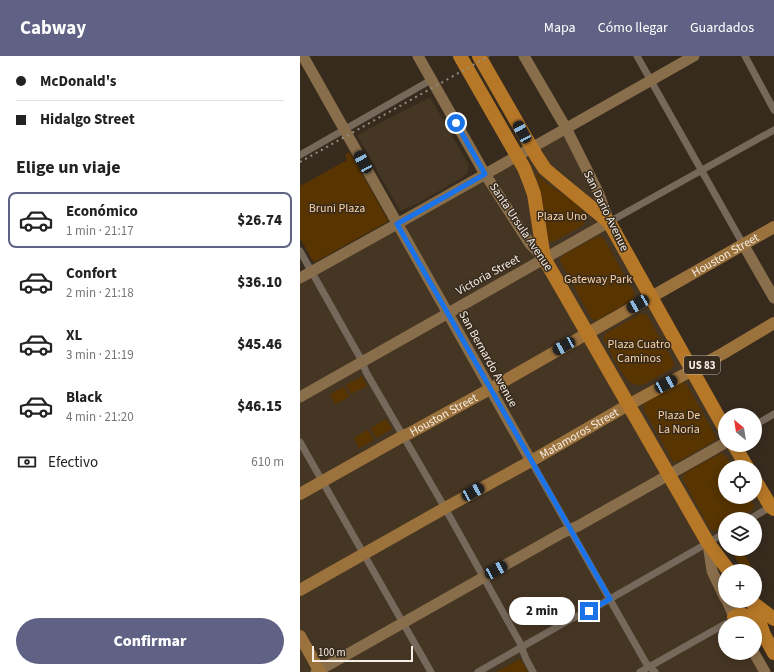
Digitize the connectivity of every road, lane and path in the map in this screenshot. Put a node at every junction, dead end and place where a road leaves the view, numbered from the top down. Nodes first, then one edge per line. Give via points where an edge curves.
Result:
1 (303, 56) edge
2 (418, 56) edge
3 (460, 56) edge
4 (480, 56) edge
5 (524, 56) edge
6 (637, 56) edge
7 (694, 56) edge
8 (745, 56) edge
9 (431, 80) junction
10 (651, 80) junction
11 (774, 110) edge
12 (566, 128) junction
13 (345, 129) junction
14 (774, 130) edge
15 (300, 155) edge
16 (701, 170) junction
17 (485, 174) junction
18 (609, 222) junction
19 (397, 224) junction
20 (774, 226) edge
21 (743, 244) junction
22 (300, 251) edge
23 (544, 258) junction
24 (311, 272) junction
25 (300, 278) edge
26 (650, 297) junction
27 (774, 298) edge
28 (447, 313) junction
29 (774, 324) edge
30 (587, 333) junction
31 (362, 361) junction
32 (692, 370) junction
33 (490, 389) junction
34 (300, 397) edge
35 (628, 405) junction
36 (774, 414) edge
37 (718, 416) edge
38 (762, 421) edge
39 (403, 436) junction
40 (300, 442) edge
41 (718, 447) edge
42 (531, 461) junction
43 (668, 475) junction
44 (322, 482) junction
45 (762, 490) edge
46 (300, 494) edge
47 (773, 507) edge
48 (444, 508) junction
49 (762, 513) edge
50 (570, 529) junction
51 (718, 537) edge
52 (708, 543) junction
53 (363, 554) junction
54 (724, 564) edge
55 (483, 577) junction
56 (718, 583) edge
57 (300, 590) edge
58 (610, 599) junction
59 (754, 608) edge
60 (760, 608) edge
61 (762, 608) edge
62 (774, 615) edge
63 (736, 616) edge
64 (746, 616) edge
65 (774, 619) edge
66 (403, 623) junction
67 (718, 630) edge
68 (764, 632) edge
69 (300, 636) edge
70 (521, 648) junction
71 (774, 653) edge
72 (758, 660) edge
73 (652, 670) edge
74 (318, 671) edge
75 (432, 672) edge
76 (478, 672) edge
77 (533, 672) edge
78 (640, 672) edge
79 (765, 672) edge

1 - 13 main road, San Bernardo Avenue
2 - 9 main road, Santa Ursula Avenue
3 - 23 highway via 524,168 534,194
4 - 18 highway via 545,169
5 - 12 main road, San Dario Avenue
6 - 10 street
7 - 10 main road
8 - 11 street
9 - 13 street
9 - 17 main road, Santa Ursula Avenue
10 - 12 main road
10 - 16 street
12 - 17 main road
12 - 18 main road, San Dario Avenue via 599,194
13 - 15 street
13 - 19 main road, San Bernardo Avenue
14 - 16 street, Victoria Street
16 - 18 street, Victoria Street
16 - 21 street
17 - 19 main road
17 - 23 main road, Santa Ursula Avenue via 530,244
18 - 23 main road, Victoria Street
18 - 26 highway, San Dario Avenue
19 - 24 main road
19 - 28 main road, San Bernardo Avenue
20 - 21 main road, Houston Street
21 - 26 main road, Houston Street
21 - 27 main road
22 - 24 street
23 - 28 main road, Victoria Street
23 - 30 highway, Santa Ursula Avenue
24 - 25 main road
24 - 31 street
26 - 30 main road, Houston Street
26 - 32 highway, San Dario Avenue
28 - 31 main road, Victoria Street
28 - 33 main road, San Bernardo Avenue
29 - 32 main road, Matamoros Street / US 83
30 - 33 main road, Houston Street
30 - 35 highway, Santa Ursula Avenue
31 - 34 main road, Victoria Street
31 - 39 street
32 - 35 main road, Matamoros Street / US 83
32 - 37 highway, San Dario Avenue
33 - 39 main road, Houston Street
33 - 42 main road, San Bernardo Avenue
35 - 42 main road, Matamoros Street
35 - 43 highway, Santa Ursula Avenue
36 - 38 street
39 - 44 main road, Houston Street
39 - 48 street
40 - 44 street
41 - 43 main road
42 - 48 main road, Matamoros Street
42 - 50 street, San Bernardo Avenue
43 - 50 main road
43 - 52 highway, Santa Ursula Avenue
44 - 46 main road, Houston Street
44 - 53 street
45 - 47 highway
47 - 49 street
48 - 53 main road, Matamoros Street
48 - 55 street
50 - 55 main road
50 - 58 street, San Bernardo Avenue
51 - 52 street
52 - 54 highway, Santa Ursula Avenue
52 - 56 main road, Santa Ursula Avenue via 712,571
52 - 58 street
53 - 57 main road, Matamoros Street
53 - 66 street
55 - 66 main road
55 - 70 street
58 - 70 street
58 - 73 street, San Bernardo Avenue
59 - 68 highway
60 - 65 highway
61 - 62 highway
63 - 64 highway
66 - 74 main road
66 - 75 street
67 - 73 street
68 - 71 highway
69 - 74 main road
70 - 76 street
70 - 77 street
72 - 79 main road
73 - 78 street

